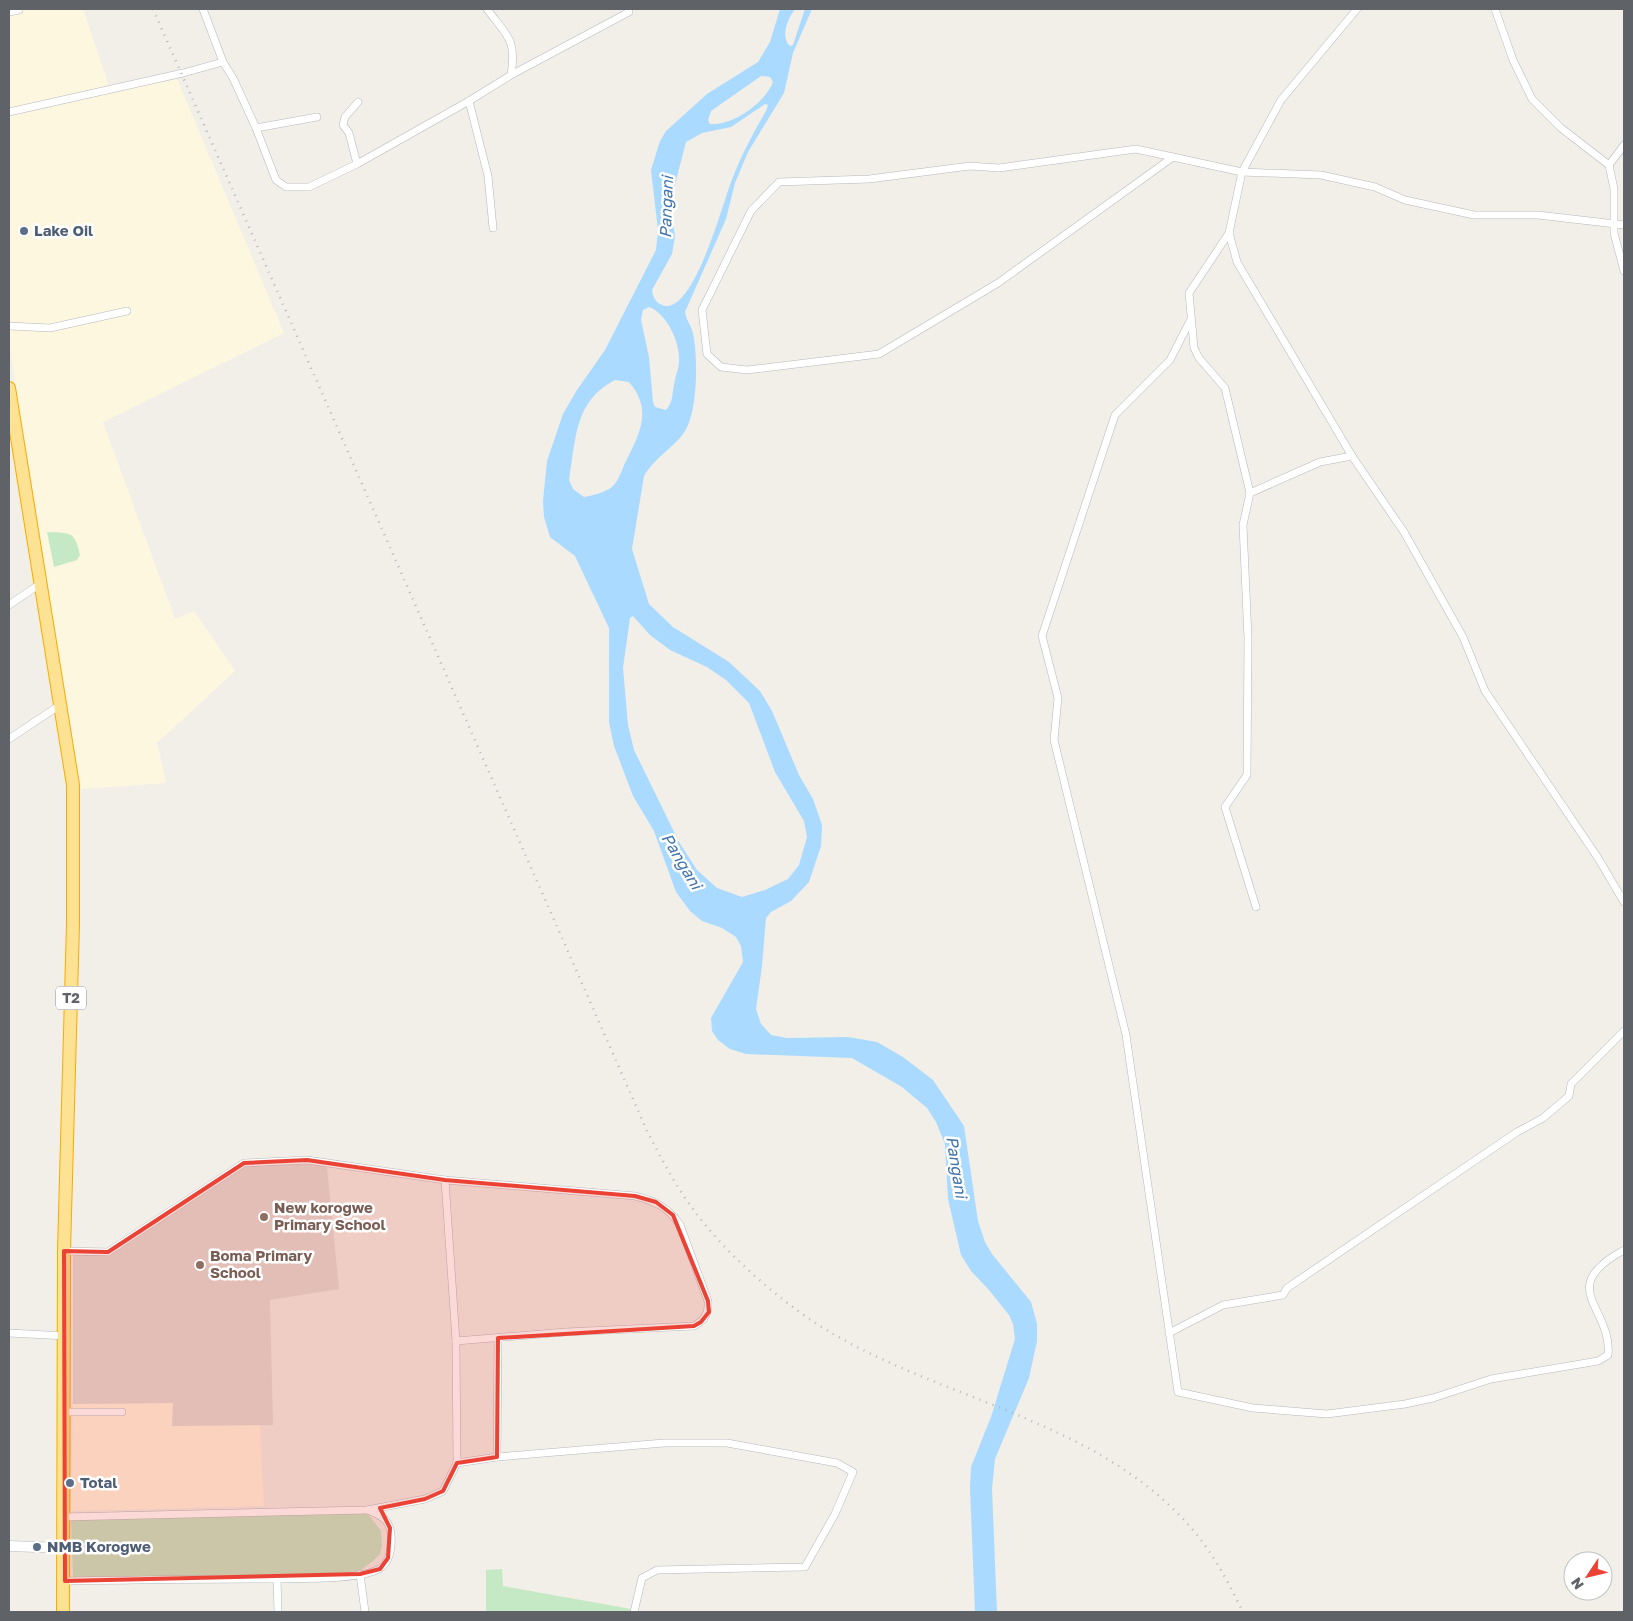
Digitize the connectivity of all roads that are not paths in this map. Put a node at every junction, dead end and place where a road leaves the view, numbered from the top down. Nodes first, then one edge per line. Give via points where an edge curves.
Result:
1 (203, 9) edge
2 (488, 9) edge
3 (628, 9) edge
4 (1357, 9) edge
5 (1495, 9) edge
6 (19, 10) dead end
7 (9, 12) edge
8 (223, 62) junction
9 (511, 75) junction
10 (469, 101) junction
11 (358, 102) dead end
12 (9, 112) edge
13 (317, 117) dead end
14 (256, 128) junction
15 (1624, 145) edge
16 (1173, 157) junction
17 (357, 164) junction
18 (1609, 166) junction
19 (1242, 172) junction
20 (1614, 223) junction
21 (1624, 225) edge
22 (493, 228) dead end
23 (1229, 233) junction
24 (1624, 271) edge
25 (127, 312) dead end
26 (1191, 319) junction
27 (9, 326) edge
28 (9, 388) edge
29 (10, 409) edge
30 (1352, 456) junction
31 (1250, 493) junction
32 (40, 584) junction
33 (9, 606) edge
34 (60, 705) junction
35 (9, 739) edge
36 (1624, 902) edge
37 (1256, 907) dead end
38 (1624, 1032) edge
39 (445, 1180) junction
40 (1624, 1250) edge
41 (64, 1251) junction
42 (9, 1333) edge
43 (1169, 1333) junction
44 (66, 1336) junction
45 (498, 1338) junction
46 (456, 1341) junction
47 (65, 1412) junction
48 (122, 1412) dead end
49 (497, 1457) junction
50 (457, 1463) junction
51 (367, 1510) junction
52 (63, 1517) junction
53 (9, 1546) edge
54 (63, 1548) junction
55 (360, 1574) junction
56 (277, 1578) junction
57 (65, 1581) junction
58 (63, 1612) edge
59 (278, 1612) edge
60 (365, 1612) edge
61 (634, 1612) edge

1 - 8 street
2 - 9 street via 512,42
3 - 9 street via 629,12
4 - 19 street via 1281,100
5 - 18 street via 1513,60 1532,98 1561,128
6 - 7 street
8 - 12 street
8 - 14 street
9 - 10 street
10 - 17 street
10 - 22 street via 488,176
11 - 17 street via 345,117 343,125 349,133
13 - 14 street
14 - 17 street via 276,180 286,187 309,188
15 - 18 street
16 - 16 street via 1136,149 999,168 970,166 868,179 779,182 751,211 702,310 707,354 721,368 747,370 879,354 998,283
16 - 19 street
18 - 20 street via 1614,189
19 - 20 street via 1321,175 1375,187 1405,200 1474,215 1538,215
19 - 23 street
20 - 21 street
20 - 24 street
23 - 26 street via 1189,293
23 - 30 street via 1237,262
25 - 27 street via 50,328
26 - 31 street via 1194,348 1225,388
26 - 43 street via 1170,360 1114,415 1042,636 1058,698 1054,740 1126,1035
28 - 29 highway, T2
29 - 32 highway, T2
30 - 31 street via 1320,462
30 - 36 street via 1404,532 1463,637 1485,691
31 - 37 street via 1244,525 1248,638 1247,775 1225,807
32 - 33 street
32 - 34 highway, T2
34 - 35 street
34 - 41 highway, T2 via 73,785 73,923
38 - 43 street via 1571,1084 1569,1096 1542,1118 1287,1288 1283,1295 1222,1305
39 - 41 street via 307,1160 244,1163 108,1252
39 - 45 street via 635,1196 656,1202 673,1214 680,1225 708,1301 709,1312 694,1326
39 - 46 street
40 - 43 street via 1596,1270 1589,1285 1592,1304 1609,1344 1608,1355 1598,1361 1491,1379 1405,1404 1327,1414 1253,1408 1178,1392
41 - 44 highway, T2
42 - 44 street
44 - 47 highway, T2
45 - 46 street
45 - 49 street
46 - 50 street
47 - 48 street
47 - 52 highway, T2
49 - 50 street
49 - 61 street via 664,1443 727,1443 837,1463 853,1472 835,1514 805,1567 658,1570 642,1578
50 - 51 street via 443,1490 425,1499
51 - 52 street
51 - 55 street via 385,1517 392,1546 380,1569
52 - 54 highway, T2
53 - 54 street
54 - 57 highway, T2
55 - 56 street
55 - 60 street
56 - 57 street
56 - 59 street
57 - 58 highway, T2

